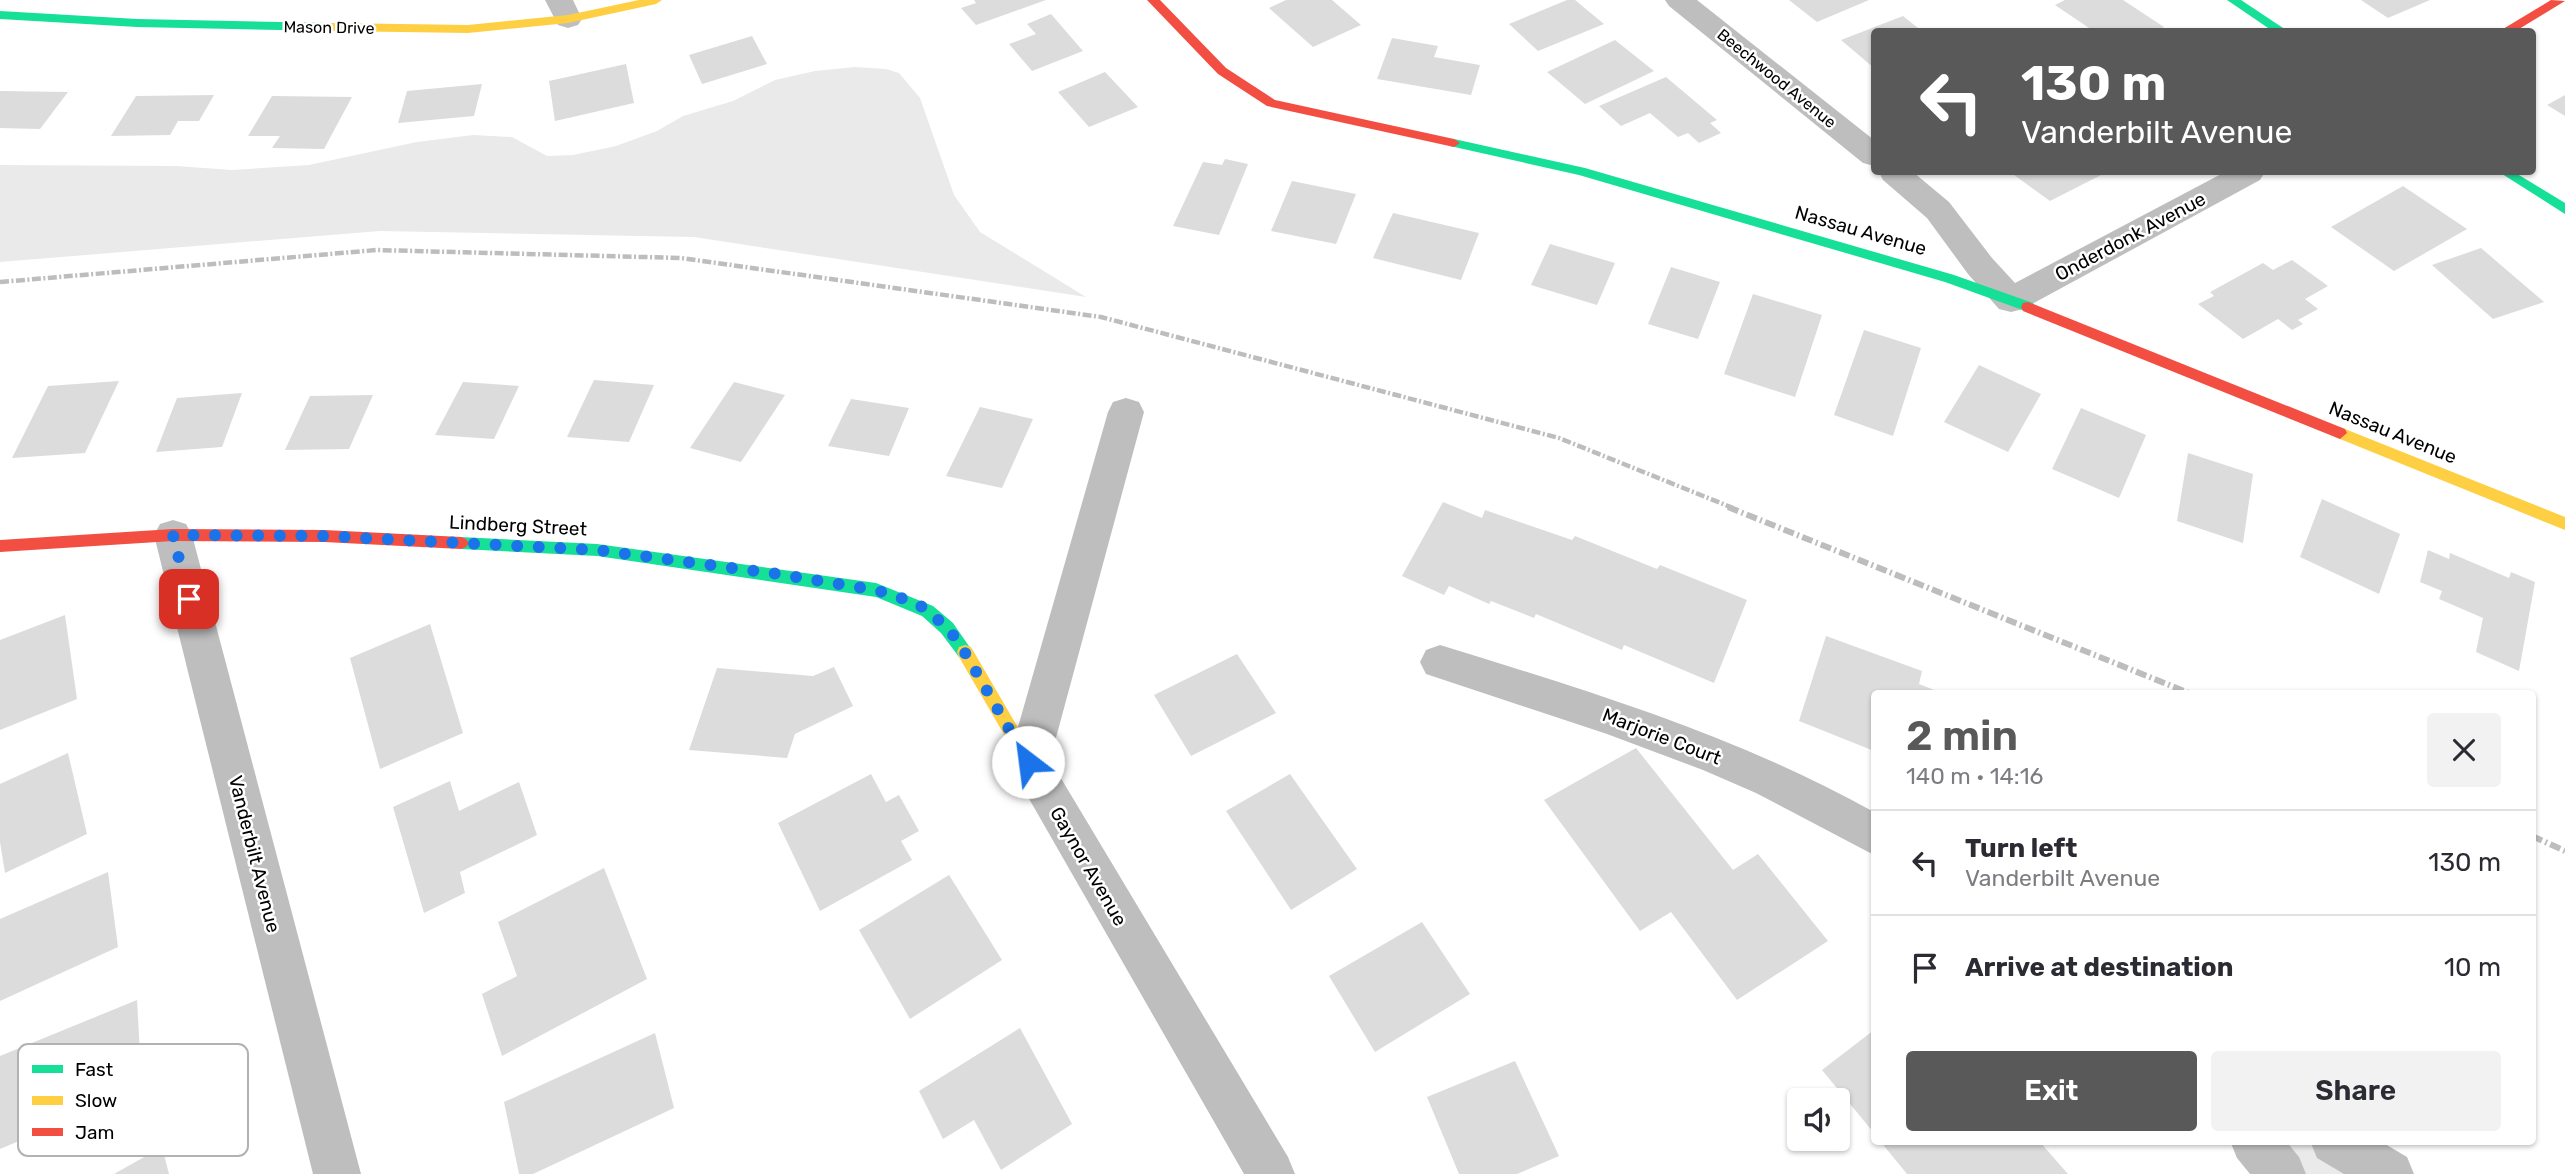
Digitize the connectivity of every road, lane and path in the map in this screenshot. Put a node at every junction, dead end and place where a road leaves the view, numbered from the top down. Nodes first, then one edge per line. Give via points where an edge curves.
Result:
1 (656, 0) edge
2 (1153, 0) edge
3 (1679, 0) edge
4 (2233, 0) edge
5 (2560, 0) edge
6 (564, 9) edge
7 (0, 15) edge
8 (2277, 28) edge
9 (2511, 28) edge
10 (1871, 154) edge
11 (1897, 175) edge
12 (2243, 175) edge
13 (2510, 175) edge
14 (2565, 209) edge
15 (2011, 300) junction
16 (1126, 412) dead end
17 (2565, 524) edge
18 (173, 535) junction
19 (0, 546) edge
20 (1440, 662) dead end
21 (1028, 762) junction
22 (1871, 833) edge
23 (2257, 1145) edge
24 (2341, 1145) edge
25 (337, 1174) edge
26 (1270, 1174) edge
27 (2282, 1174) edge
28 (2390, 1174) edge

1 - 6 street, Mason Drive
2 - 15 street, Nassau Avenue via 1248,93 1271,103 1580,171
3 - 10 street, Beechwood Avenue
4 - 8 street
5 - 9 street
6 - 7 street, Mason Drive via 468,29 137,23
11 - 15 street via 1938,210
12 - 15 street, Onderdonk Avenue
13 - 14 street
15 - 17 street, Nassau Avenue
16 - 21 street
18 - 19 street, Lindberg Street
18 - 21 street, Lindberg Street via 324,536 597,550 876,590 917,603 946,626
18 - 25 street, Vanderbilt Avenue
20 - 22 street, Marjorie Court via 1595,711 1763,774
21 - 26 street, Gaynor Avenue
23 - 27 street
24 - 28 street

